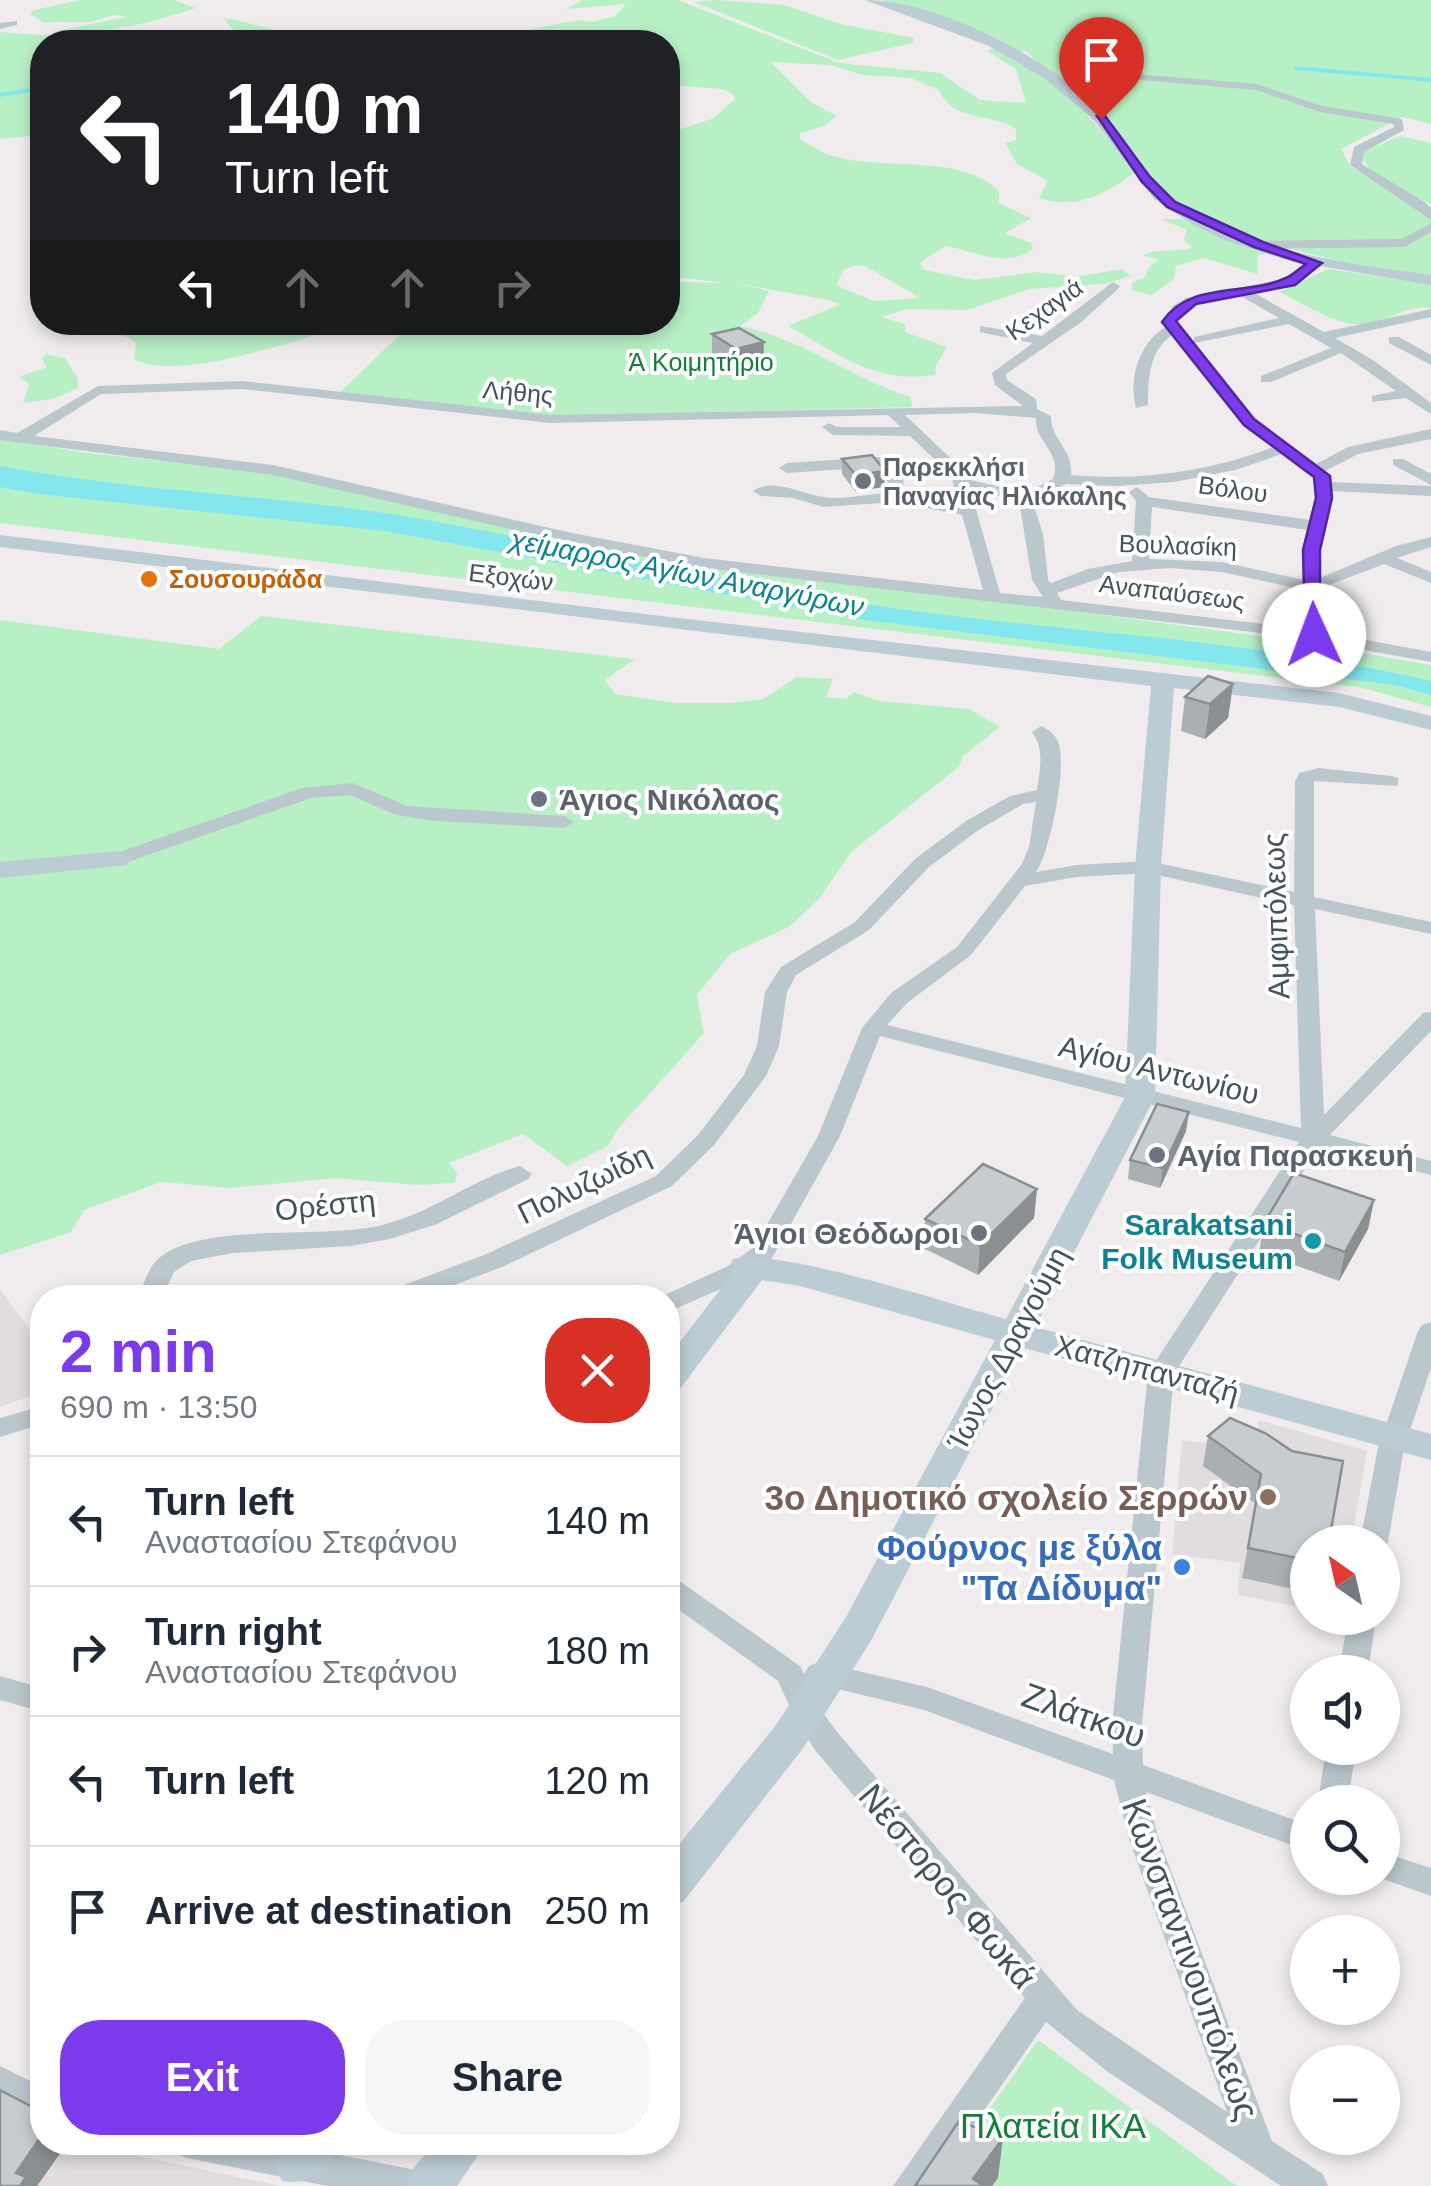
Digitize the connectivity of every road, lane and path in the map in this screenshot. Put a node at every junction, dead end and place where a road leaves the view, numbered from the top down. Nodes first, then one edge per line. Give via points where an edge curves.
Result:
1 (872, 0) edge
2 (1122, 76) dead end
3 (1431, 216) edge
4 (1431, 227) edge
5 (1258, 244) junction
6 (1316, 263) junction
7 (1431, 280) edge
8 (1114, 286) dead end
9 (1240, 290) junction
10 (1431, 313) edge
11 (1290, 320) junction
12 (985, 329) dead end
13 (1172, 329) junction
14 (1322, 338) junction
15 (1199, 340) dead end
16 (1394, 340) dead end
17 (1044, 341) junction
18 (1342, 348) junction
19 (1431, 361) edge
20 (1266, 378) dead end
21 (1410, 393) junction
22 (1376, 399) dead end
23 (1140, 406) dead end
24 (1431, 410) edge
25 (1029, 411) junction
26 (892, 412) junction
27 (829, 428) dead end
28 (915, 432) junction
29 (1431, 434) edge
30 (0, 435) edge
31 (18, 438) junction
32 (1281, 449) junction
33 (1398, 462) dead end
34 (1316, 470) junction
35 (1062, 479) junction
36 (1122, 480) junction
37 (1431, 480) edge
38 (960, 482) junction
39 (1324, 486) junction
40 (760, 491) dead end
41 (1431, 491) edge
42 (794, 493) junction
43 (896, 497) junction
44 (1028, 498) junction
45 (1144, 501) junction
46 (966, 511) junction
47 (1316, 526) junction
48 (0, 541) edge
49 (1431, 542) edge
50 (1386, 559) junction
51 (1140, 564) junction
52 (1431, 578) edge
53 (1312, 585) junction
54 (992, 594) junction
55 (1050, 597) junction
56 (1314, 635) junction
57 (1431, 657) edge
58 (1163, 680) junction
59 (1431, 723) edge
60 (1041, 732) dead end
61 (1391, 782) dead end
62 (1045, 794) junction
63 (564, 822) dead end
64 (118, 859) joint
65 (1148, 867) junction
66 (0, 870) edge
67 (1019, 881) junction
68 (1305, 901) junction
69 (1431, 928) edge
70 (1431, 1018) edge
71 (873, 1028) junction
72 (1313, 1090) junction
73 (1140, 1097) junction
74 (1352, 1098) junction
75 (1313, 1139) junction
76 (1431, 1168) edge
77 (520, 1174) dead end
78 (750, 1267) junction
79 (156, 1285) edge
80 (429, 1285) edge
81 (680, 1297) edge
82 (1431, 1331) edge
83 (1017, 1334) junction
84 (680, 1363) edge
85 (1161, 1373) junction
86 (30, 1423) edge
87 (0, 1428) edge
88 (1394, 1438) junction
89 (1431, 1447) edge
90 (1377, 1525) edge
91 (680, 1596) edge
92 (790, 1674) junction
93 (832, 1674) junction
94 (0, 1688) edge
95 (30, 1697) edge
96 (806, 1712) junction
97 (1128, 1772) junction
98 (1290, 1831) edge
99 (1400, 1871) edge
100 (680, 1874) edge
101 (1431, 1882) edge
102 (1043, 1999) junction
103 (0, 2082) edge
104 (30, 2098) edge
105 (311, 2155) edge
106 (453, 2155) edge
107 (1260, 2155) junction
108 (412, 2186) edge
109 (428, 2186) edge
110 (910, 2186) edge
111 (1311, 2186) edge

1 - 5 street via 1034,62 1101,119 1165,200
2 - 3 street via 1256,87 1316,108 1396,121 1400,128 1358,150 1356,165
4 - 5 street via 1406,243
5 - 6 street
6 - 7 street
6 - 9 street via 1290,282
8 - 17 street, Κεχαγιά
9 - 11 street
9 - 13 street via 1189,302 1170,317
10 - 14 street
11 - 14 street
11 - 15 street
12 - 17 street
13 - 23 street via 1145,362
13 - 32 street via 1242,415
14 - 18 street
16 - 19 street
17 - 25 street, Κεχαγιά via 997,377 1029,400
18 - 20 street
18 - 21 street
21 - 22 street
21 - 24 street
25 - 26 street, Λήθης
25 - 35 street, Κεχαγιά via 1045,417 1043,428 1064,457
26 - 28 street
26 - 31 street, Λήθης via 558,419 242,385 112,388 73,402
27 - 28 street
28 - 38 street
29 - 34 street via 1353,450
30 - 31 street, Αναπαύσεως
31 - 54 street, Αναπαύσεως via 272,470 704,563
32 - 34 street
32 - 36 street via 1224,467
33 - 37 street
34 - 39 street
35 - 36 street
35 - 44 street
36 - 45 street
38 - 44 street
38 - 46 street
39 - 41 street
39 - 47 street
40 - 42 street
42 - 43 street via 823,502
42 - 43 street via 784,460 879,462 895,477
43 - 46 street
44 - 55 street via 1040,577
45 - 47 street, Βόλου
45 - 51 street
46 - 54 street
47 - 53 street
48 - 58 street, Εξοχών
49 - 50 street
50 - 52 street
50 - 53 street
51 - 53 street, Βουλασίκη via 1234,570
51 - 55 street, Βουλασίκη via 1080,574
53 - 56 street
54 - 55 street, Αναπαύσεως
55 - 56 street, Αναπαύσεως
56 - 57 street, Αναπαύσεως
58 - 59 street, Εξοχών via 1356,702
58 - 65 street, Ίωνος Δραγούμη
60 - 62 street via 1051,750
61 - 68 street, Αμφιπόλεως via 1306,777
62 - 67 street via 1038,852
62 - 80 street, Πολυζωίδη via 1017,800 973,825 922,862 862,926 788,971 776,992 768,1046 755,1076 664,1180
63 - 64 street via 403,811 372,795 334,788
64 - 66 street
65 - 67 street
65 - 68 street
65 - 73 street, Ίωνος Δραγούμη
67 - 71 street via 964,951 900,998
68 - 69 street
68 - 72 street, Αμφιπόλεως
70 - 74 street, Κωνσταντινουπόλεως
71 - 73 street, Αγίου Αντωνίου
71 - 78 street via 809,1176
72 - 74 street
72 - 75 street, Αμφιπόλεως
73 - 75 street, Αγίου Αντωνίου
73 - 83 street, Ίωνος Δραγούμη
74 - 75 street, Κωνσταντινουπόλεως
75 - 76 street, Αγίου Αντωνίου
75 - 85 street, Κωνσταντινουπόλεως
77 - 79 street, Ορέστη via 392,1231 182,1256 166,1264
78 - 81 street
78 - 83 street, Χατζηπανταζή
78 - 84 street
82 - 88 street
83 - 85 street, Χατζηπανταζή
83 - 93 street, Ίωνος Δραγούμη
85 - 88 street, Χατζηπανταζή
85 - 97 street, Κωνσταντινουπόλεως
86 - 87 street
88 - 89 street, Χατζηπανταζή
88 - 90 street
91 - 92 street
92 - 93 street, Ζλάτκου
92 - 96 street, Νέστορος Φωκά
93 - 96 street, Ίωνος Δραγούμη
93 - 97 street, Ζλάτκου via 927,1699
94 - 95 street
96 - 100 street, Ίωνος Δραγούμη
96 - 102 street, Νέστορος Φωκά
97 - 98 street, Ζλάτκου
97 - 107 street, Κωνσταντινουπόλεως via 1143,1836
99 - 101 street
102 - 107 street, Νέστορος Φωκά via 1088,2038
102 - 110 street
103 - 104 street
105 - 108 street
106 - 109 street
107 - 111 street, Κωνσταντινουπόλεως

